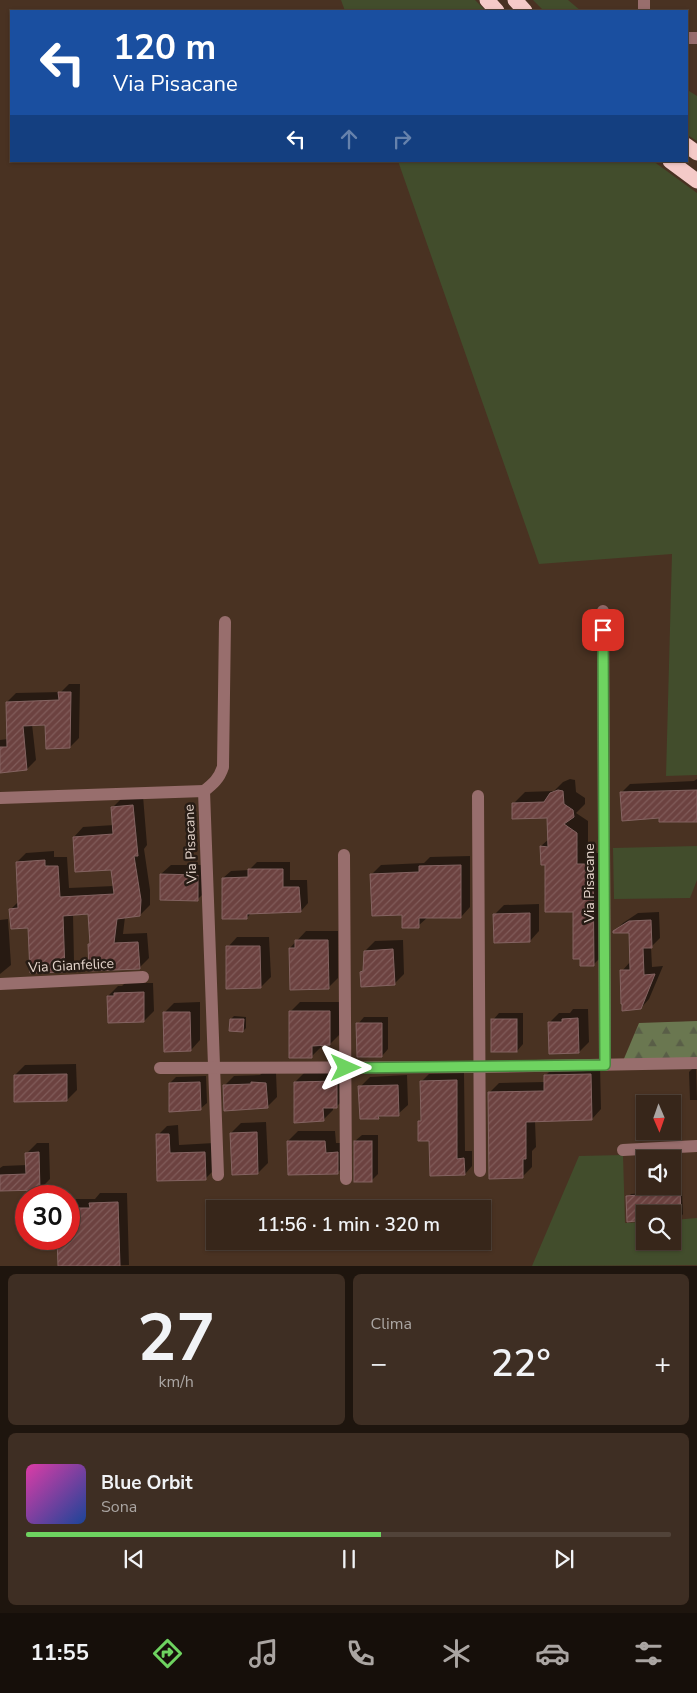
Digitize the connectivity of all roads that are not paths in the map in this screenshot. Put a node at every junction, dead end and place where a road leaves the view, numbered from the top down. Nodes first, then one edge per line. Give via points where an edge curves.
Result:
1 (487, 0) edge
2 (515, 0) edge
3 (496, 10) edge
4 (524, 10) edge
5 (671, 162) edge
6 (697, 181) edge
7 (603, 611) dead end
8 (225, 622) dead end
9 (204, 791) junction
10 (478, 796) dead end
11 (0, 798) edge
12 (344, 855) dead end
13 (143, 976) dead end
14 (0, 984) edge
15 (697, 1063) edge
16 (605, 1065) junction
17 (480, 1067) junction
18 (160, 1068) dead end
19 (346, 1068) junction
20 (213, 1069) junction
21 (697, 1146) edge
22 (623, 1150) dead end
23 (480, 1171) dead end
24 (218, 1175) dead end
25 (346, 1179) dead end

1 - 3 highway
2 - 4 highway
5 - 6 highway
7 - 16 street, Via Pisacane
8 - 9 street via 223,767 220,776
9 - 11 street, Via Pisacane
9 - 20 street, Via Pisacane
10 - 17 street
12 - 19 street
13 - 14 street, Via Gianfelice
15 - 16 street
16 - 17 street
17 - 19 street
17 - 23 street
18 - 20 street
19 - 20 street
19 - 25 street
20 - 24 street, Via Pisacane
21 - 22 street

